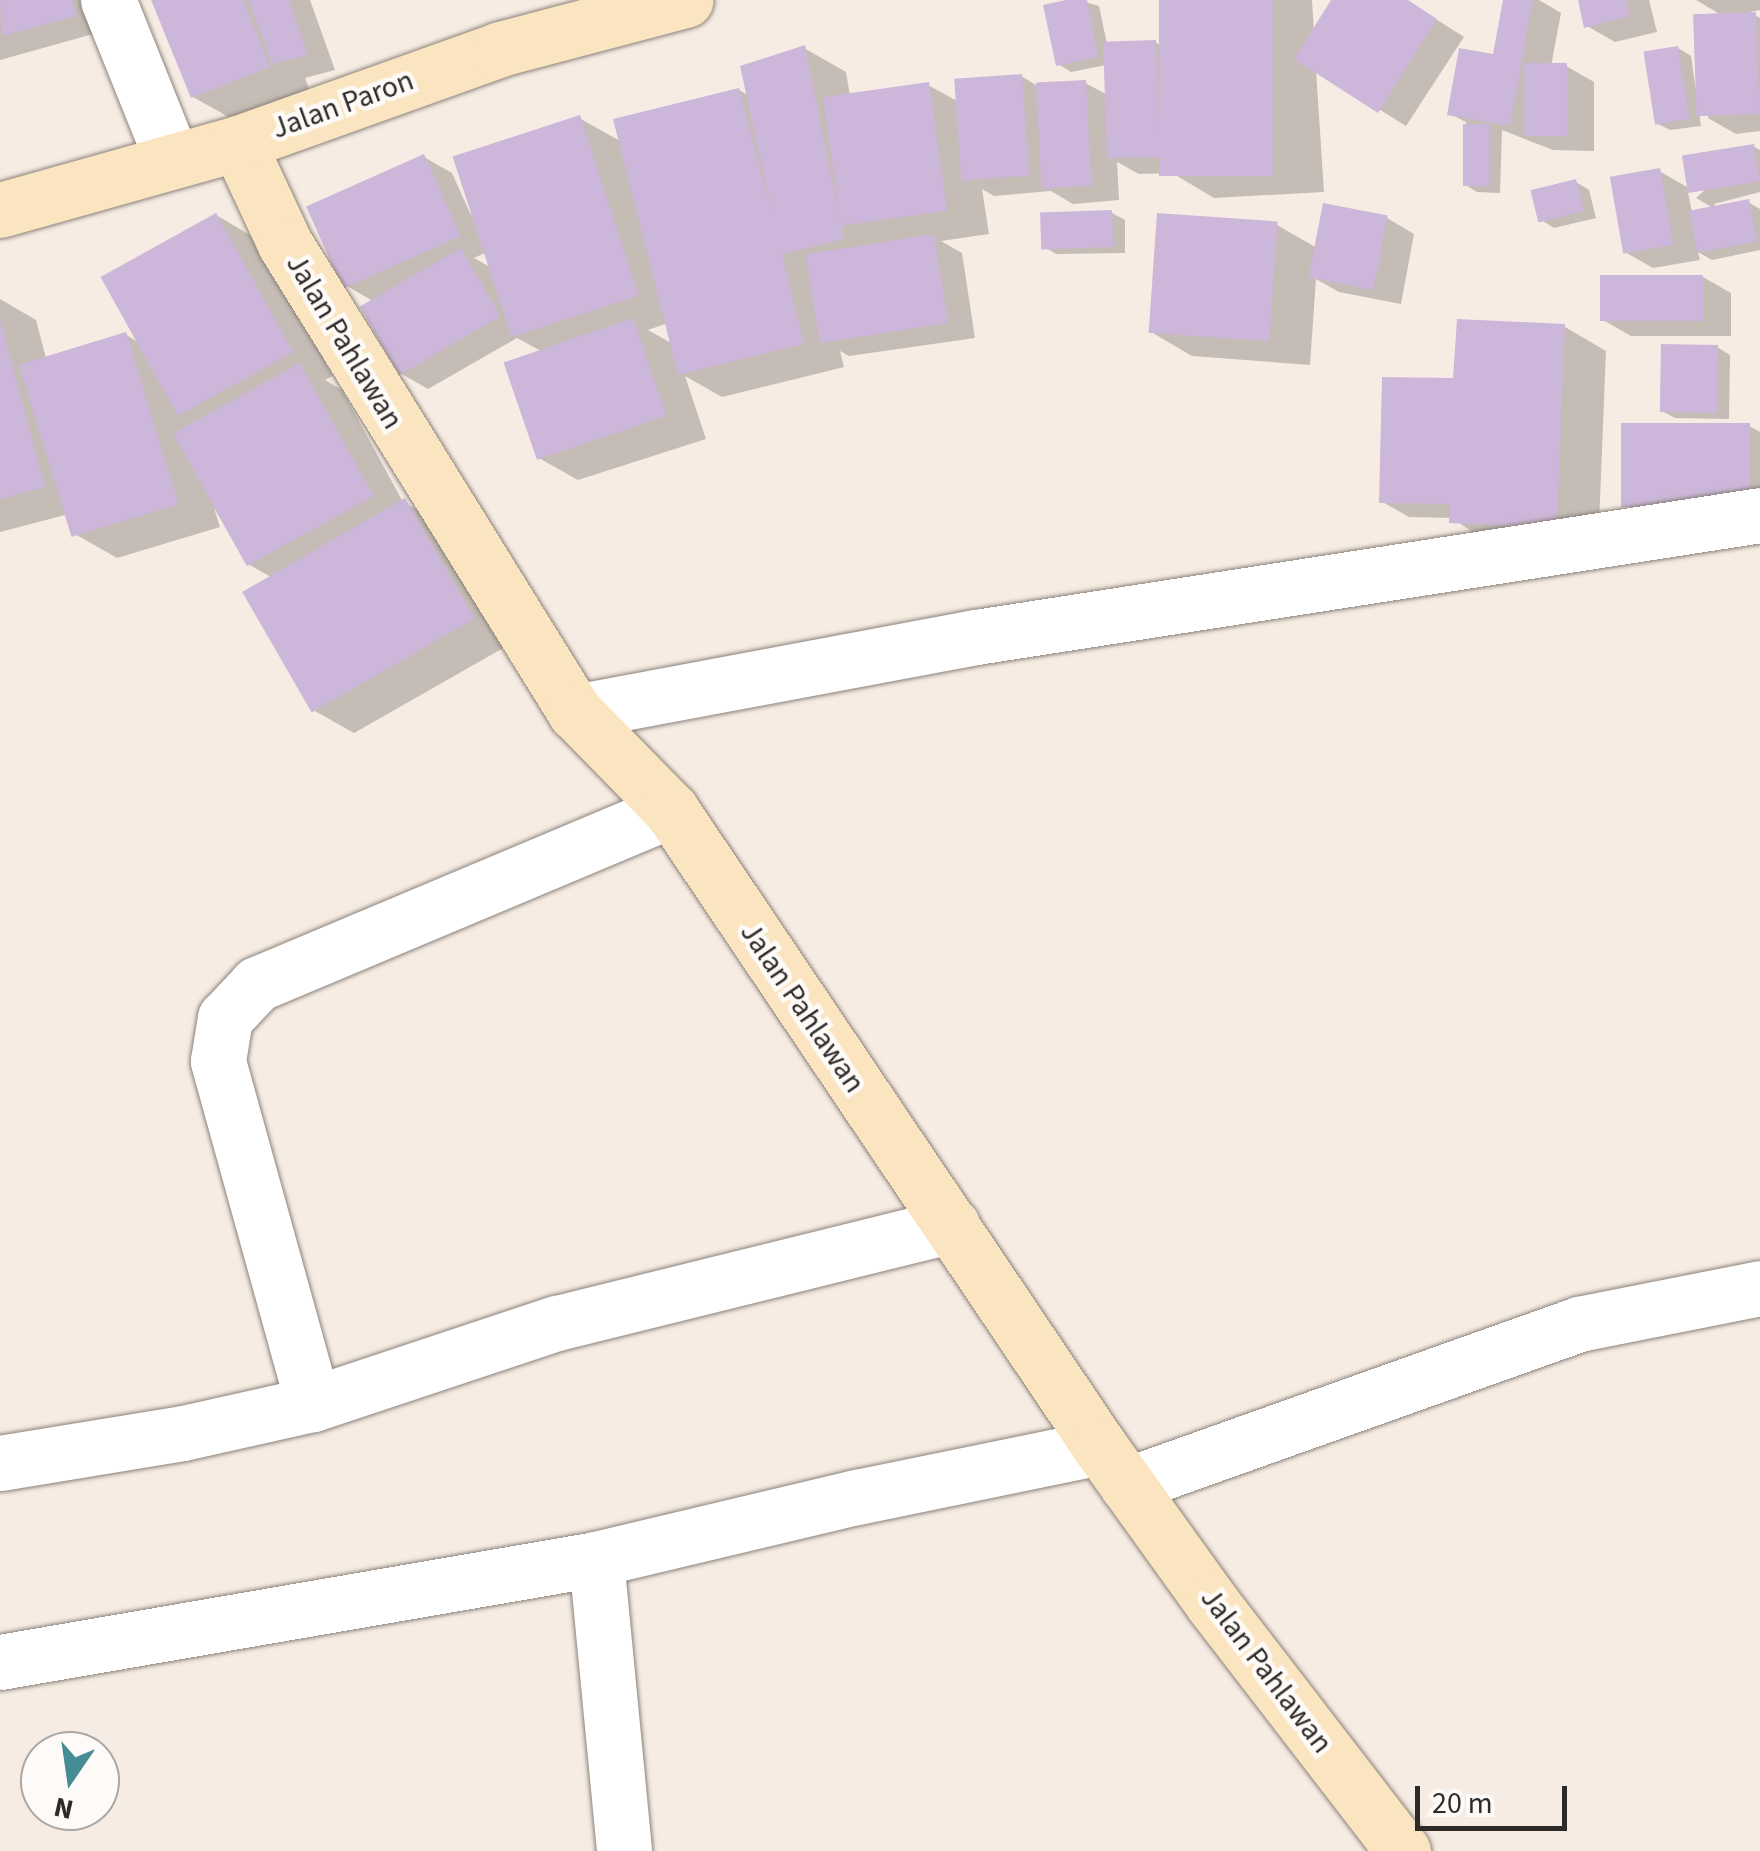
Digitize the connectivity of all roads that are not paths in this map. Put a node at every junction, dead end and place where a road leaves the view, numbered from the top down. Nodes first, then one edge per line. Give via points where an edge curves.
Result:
1 (108, 0) edge
2 (686, 0) edge
3 (238, 143) junction
4 (172, 159) junction
5 (0, 210) edge
6 (1760, 515) edge
7 (575, 712) junction
8 (670, 810) junction
9 (952, 1225) junction
10 (1760, 1288) edge
11 (313, 1404) junction
12 (0, 1463) edge
13 (1113, 1466) junction
14 (596, 1559) junction
15 (0, 1662) edge
16 (624, 1851) edge
17 (1404, 1851) edge

1 - 4 street
2 - 3 street, Jalan Paron via 500,49
3 - 4 street, Jalan Paron
3 - 7 street, Jalan Pahlawan via 294,260
4 - 5 street, Jalan Paron
6 - 7 street via 976,637
7 - 8 street, Jalan Pahlawan
8 - 9 street, Jalan Pahlawan
8 - 11 street via 257,984 226,1018 218,1061
9 - 11 street via 557,1323
9 - 13 street, Jalan Pahlawan
10 - 13 street via 1579,1324
11 - 12 street
13 - 14 street via 857,1496
13 - 17 street, Jalan Pahlawan
14 - 15 street
14 - 16 street

